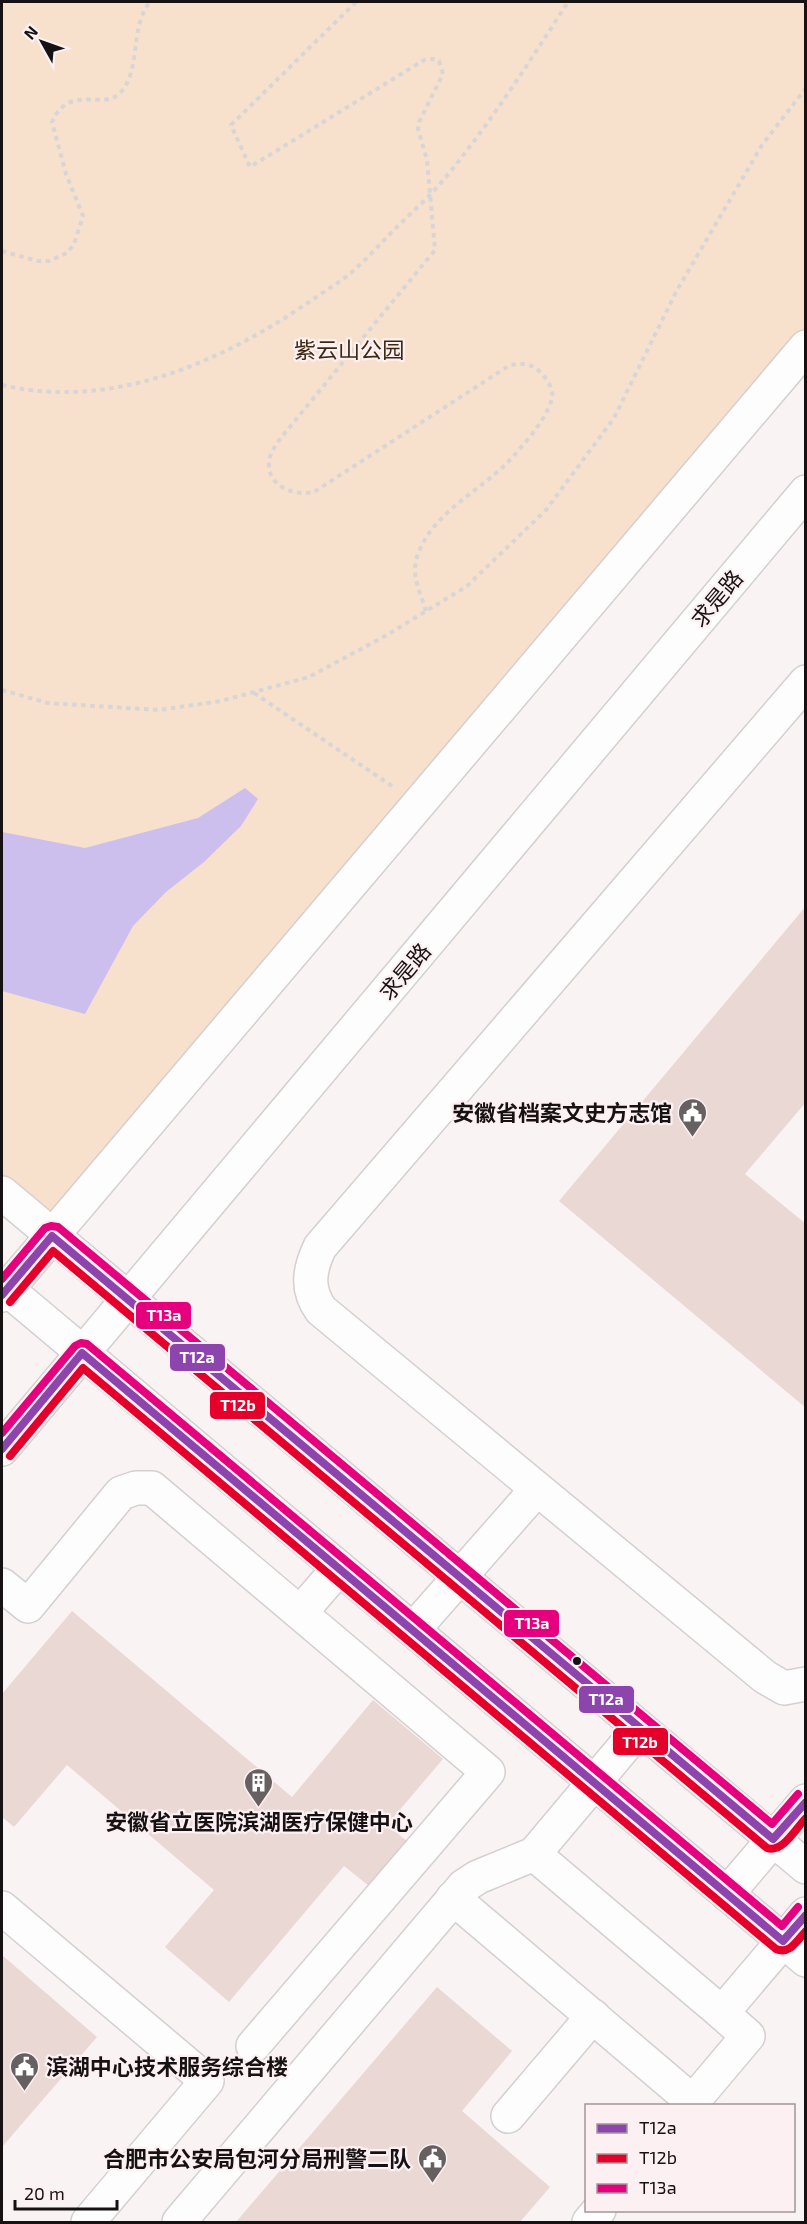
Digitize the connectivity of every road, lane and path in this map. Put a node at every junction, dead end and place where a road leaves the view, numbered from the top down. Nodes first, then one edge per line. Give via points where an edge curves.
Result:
1 (150, 2) edge
2 (356, 2) edge
3 (568, 2) edge
4 (806, 88) edge
5 (430, 194) junction
6 (2, 251) edge
7 (806, 347) edge
8 (2, 385) edge
9 (806, 492) edge
10 (426, 611) junction
11 (806, 682) edge
12 (2, 690) edge
13 (253, 692) junction
14 (417, 804) junction
15 (2, 1193) edge
16 (51, 1236) junction
17 (3, 1290) edge
18 (127, 1299) junction
19 (82, 1353) junction
20 (2, 1449) edge
21 (537, 1489) junction
22 (339, 1568) junction
23 (460, 1577) junction
24 (2, 1585) edge
25 (300, 1613) junction
26 (413, 1630) junction
27 (806, 1684) edge
28 (640, 1728) junction
29 (594, 1782) junction
30 (806, 1801) edge
31 (773, 1839) junction
32 (534, 1854) junction
33 (806, 1867) edge
34 (727, 1893) junction
35 (453, 1898) junction
36 (2, 1908) edge
37 (806, 1914) edge
38 (794, 1950) edge
39 (722, 2013) junction
40 (593, 2016) junction
41 (253, 2046) dead end
42 (691, 2103) edge
43 (508, 2116) dead end
44 (87, 2223) edge
45 (179, 2223) edge

1 - 6 path via 138,27 132,68 120,93 114,98 70,102 52,122 83,216 74,244 67,253 49,261
2 - 5 path via 231,125 250,167 424,60 433,59 439,62 443,74 418,129 427,160
3 - 5 path via 507,97
4 - 10 path via 762,144 687,272 614,418 546,510 467,586
5 - 8 path via 353,272 247,340 196,363 148,381 93,392 50,393
5 - 10 path via 435,250 280,439 269,465 278,485 288,491 302,495 314,492 504,368 518,363 535,367 552,392 548,413 507,462 431,532 413,571
7 - 14 street
9 - 18 street, 求是路
10 - 13 path via 309,677
11 - 21 street via 320,1247 312,1264 311,1291 321,1310
12 - 13 path via 48,703 159,710
13 - 14 path
14 - 16 street
15 - 16 street
16 - 17 street
16 - 18 street
17 - 19 street
18 - 19 street, 求是路
18 - 23 street
19 - 20 street, 求是路
19 - 22 street
21 - 23 street
21 - 27 street via 773,1683 784,1688
22 - 25 street
22 - 26 street
23 - 26 street
23 - 28 street
24 - 25 street via 28,1606 121,1493 146,1487 160,1494
25 - 41 street via 488,1772
26 - 29 street
28 - 29 street
28 - 31 street
29 - 32 street
29 - 34 street
30 - 31 street
31 - 33 street
31 - 34 street
32 - 35 street via 478,1877
32 - 39 street
34 - 38 street
35 - 40 street
35 - 45 street
36 - 44 street via 207,2081
37 - 38 street
38 - 39 street
39 - 42 street via 748,2036
40 - 42 street
40 - 43 street

